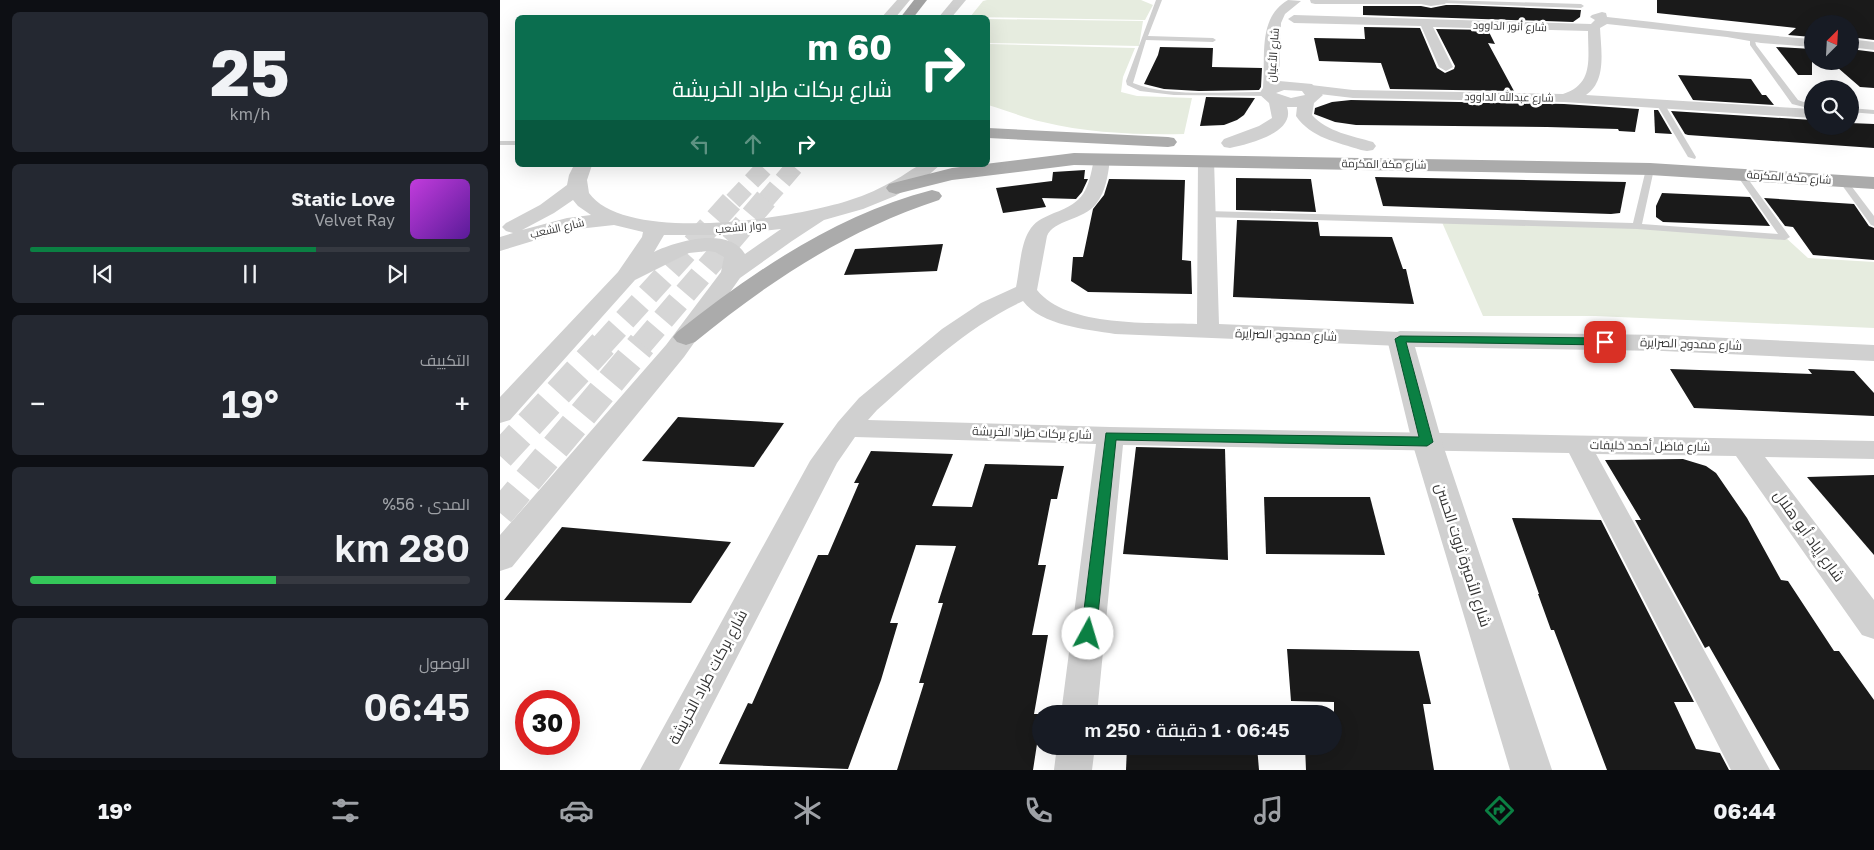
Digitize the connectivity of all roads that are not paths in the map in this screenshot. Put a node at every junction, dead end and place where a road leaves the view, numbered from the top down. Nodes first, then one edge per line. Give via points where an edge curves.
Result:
1 (904, 0) edge
2 (922, 0) edge
3 (960, 0) edge
4 (1159, 0) edge
5 (1294, 0) edge
6 (1314, 1) edge
7 (1419, 1) edge
8 (1443, 1) edge
9 (1603, 1) edge
10 (1581, 6) dead end
11 (890, 15) edge
12 (909, 15) edge
13 (947, 15) edge
14 (1608, 18) junction
15 (1292, 24) joint
16 (1426, 24) junction
17 (1752, 35) junction
18 (1144, 38) junction
19 (1212, 40) dead end
20 (1804, 40) edge
21 (1859, 46) edge
22 (1874, 48) edge
23 (1446, 67) dead end
24 (1305, 89) junction
25 (1271, 94) junction
26 (1563, 98) junction
27 (1804, 104) edge
28 (1661, 105) junction
29 (1859, 111) edge
30 (1874, 112) edge
31 (1804, 114) edge
32 (990, 118) edge
33 (990, 133) edge
34 (990, 141) edge
35 (1165, 142) junction
36 (1184, 142) dead end
37 (500, 143) edge
38 (515, 143) edge
39 (1230, 143) junction
40 (1279, 144) dead end
41 (1308, 145) dead end
42 (1367, 146) junction
43 (500, 151) edge
44 (515, 151) edge
45 (1209, 151) junction
46 (1092, 154) junction
47 (1692, 157) junction
48 (990, 160) edge
49 (582, 167) edge
50 (929, 167) edge
51 (1650, 170) junction
52 (1874, 170) edge
53 (1740, 174) junction
54 (1843, 181) junction
55 (1874, 183) edge
56 (577, 187) junction
57 (896, 188) junction
58 (838, 210) junction
59 (1206, 214) junction
60 (615, 219) junction
61 (1874, 223) edge
62 (1637, 226) junction
63 (655, 227) junction
64 (500, 234) edge
65 (500, 244) edge
66 (732, 273) junction
67 (626, 278) junction
68 (1026, 291) junction
69 (1208, 332) junction
70 (686, 336) junction
71 (1400, 339) junction
72 (1874, 352) edge
73 (500, 414) edge
74 (847, 428) junction
75 (1110, 436) junction
76 (1427, 442) junction
77 (1578, 445) junction
78 (1744, 448) junction
79 (1874, 450) edge
80 (500, 558) edge
81 (1874, 624) edge
82 (1081, 705) edge
83 (1075, 755) edge
84 (658, 770) edge
85 (1073, 770) edge
86 (1531, 770) edge
87 (1751, 770) edge

1 - 11 street
2 - 12 highway
3 - 13 street
4 - 18 lane
5 - 6 street
5 - 25 street, شارع الأعيان via 1277,16
6 - 7 street
6 - 15 street, شارع الأعيان
7 - 8 street
8 - 10 lane
9 - 14 street, شارع عبدالله الداوود
14 - 16 street, شارع أنور الداوود
14 - 17 street, شارع أنور الداوود
14 - 26 street, شارع عبدالله الداوود via 1590,84 1584,90
15 - 16 street, شارع أنور الداوود
16 - 23 street
17 - 20 street, شارع أنور الداوود
17 - 27 lane via 1753,45 1796,102
18 - 19 lane
18 - 25 lane via 1129,80 1135,88 1159,92
21 - 22 street
24 - 25 street via 1284,85
24 - 26 street, شارع عبدالله الداوود via 1353,94
24 - 42 street via 1304,116 1309,124
25 - 39 street, شارع الأعيان via 1280,109 1276,123 1270,129
26 - 28 street
28 - 31 street
28 - 47 lane
29 - 30 lane
32 - 46 main road via 1020,125
33 - 46 main road, شارع مكة المكرمة via 1020,136
34 - 35 main road
35 - 36 main road, شارع مكة المكرمة
35 - 46 main road, شارع مكة المكرمة
37 - 38 lane
39 - 40 main road, شارع مكة المكرمة
39 - 45 main road, شارع مكة المكرمة
41 - 42 main road, شارع مكة المكرمة
42 - 47 main road, شارع مكة المكرمة
43 - 44 lane
45 - 46 main road, شارع مكة المكرمة
45 - 51 main road, شارع مكة المكرمة
45 - 59 street
46 - 48 main road
46 - 57 main road, شارع مكة المكرمة via 952,174
46 - 68 street via 1096,188 1080,210 1048,223 1038,232
46 - 70 main road via 958,188 877,216 764,277
47 - 52 main road, شارع مكة المكرمة
49 - 56 street
50 - 57 street, دوار الشعب
51 - 53 main road, شارع مكة المكرمة
51 - 62 lane
53 - 54 main road, شارع مكة المكرمة
53 - 62 lane via 1785,237
54 - 55 main road, شارع مكة المكرمة
54 - 61 lane
56 - 60 street, دوار الشعب via 578,194 590,206
56 - 64 street, شارع الشعب via 546,209
57 - 58 street, دوار الشعب
58 - 63 street, دوار الشعب via 745,227
58 - 66 street via 816,216
59 - 62 lane
59 - 69 street
60 - 63 street, دوار الشعب
60 - 65 street, شارع الشعب via 567,224
63 - 67 street
66 - 67 street via 733,252 727,248 703,245 672,251
66 - 70 street
67 - 73 street
68 - 69 street, شارع ممدوح الصرايرة via 1037,305 1083,322
68 - 74 street, شارع بركات طراد الخريشة via 989,308 950,334 868,404
69 - 71 street, شارع ممدوح الصرايرة
70 - 80 street
71 - 72 street, شارع ممدوح الصرايرة via 1662,343
71 - 76 street, شارع الأميرة ثروت الحسن
74 - 75 street, شارع بركات طراد الخريشة
74 - 84 street, شارع بركات طراد الخريشة via 824,461
75 - 76 street, شارع بركات طراد الخريشة
75 - 82 street
76 - 77 street, شارع فاضل أحمد خليفات
76 - 86 street, شارع الأميرة ثروت الحسن
77 - 78 street, شارع فاضل أحمد خليفات
77 - 87 street
78 - 79 street, شارع فاضل أحمد خليفات
78 - 81 street, شارع إياد أبو هلال
83 - 85 street

